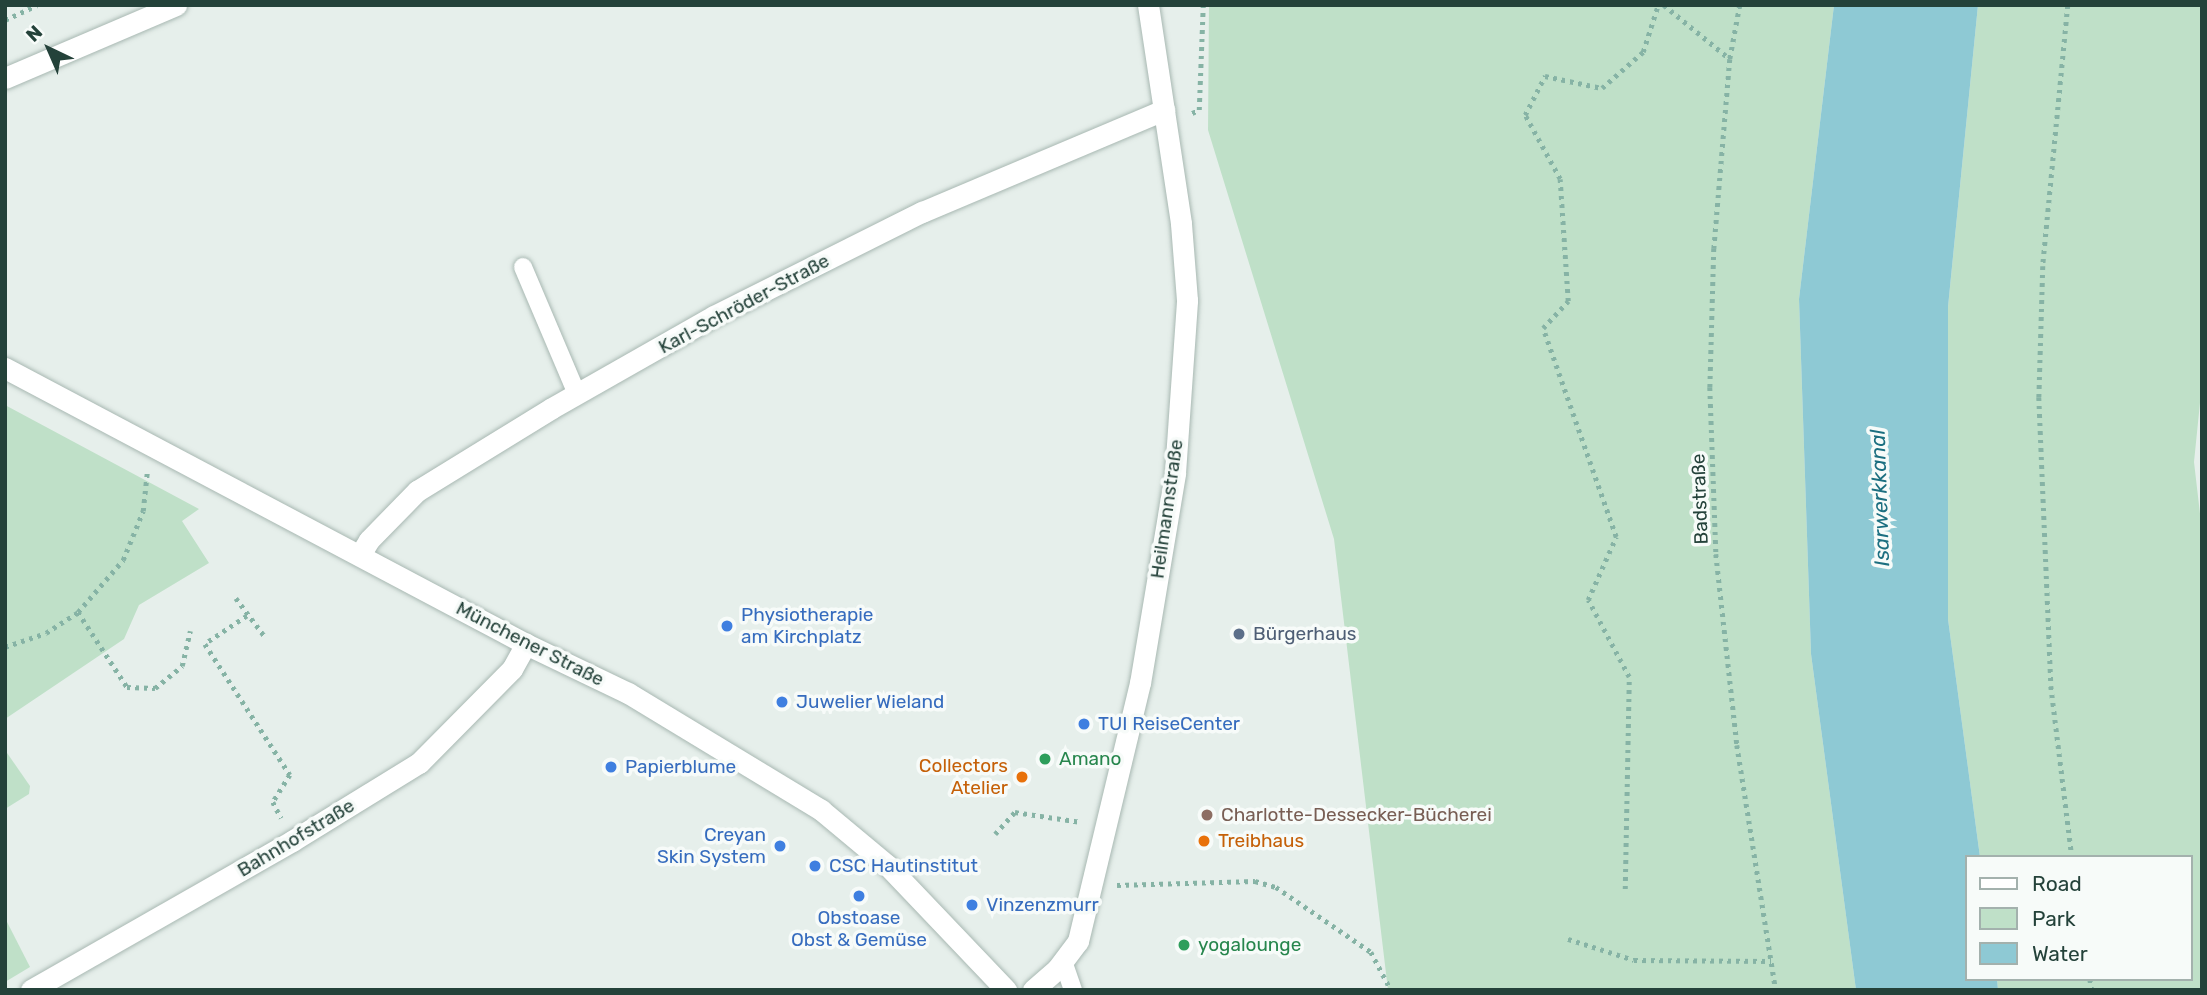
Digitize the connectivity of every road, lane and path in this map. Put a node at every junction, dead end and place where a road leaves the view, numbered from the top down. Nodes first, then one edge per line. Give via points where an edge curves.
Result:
1 (37, 5) edge
2 (176, 5) edge
3 (1148, 5) edge
4 (1203, 5) edge
5 (1658, 5) edge
6 (1664, 5) edge
7 (1740, 5) edge
8 (2068, 5) edge
9 (5, 20) edge
10 (1730, 59) junction
11 (5, 78) edge
12 (1165, 118) junction
13 (523, 267) dead end
14 (5, 368) edge
15 (577, 394) junction
16 (148, 472) dead end
17 (360, 555) junction
18 (236, 598) dead end
19 (78, 612) junction
20 (247, 616) junction
21 (190, 631) dead end
22 (265, 638) dead end
23 (526, 644) junction
24 (5, 646) edge
25 (1106, 826) junction
26 (995, 834) dead end
27 (292, 841) junction
28 (2072, 855) edge
29 (1091, 886) junction
30 (1625, 889) dead end
31 (1568, 939) dead end
32 (1063, 961) junction
33 (1771, 961) junction
34 (57, 984) edge
35 (31, 990) edge
36 (1006, 990) edge
37 (1033, 990) edge
38 (1073, 990) edge
39 (1391, 990) edge
40 (1776, 990) edge

1 - 9 path
2 - 11 street
3 - 12 street, Heilmannstraße
4 - 12 path via 1199,110
5 - 30 path via 1643,52 1602,88 1545,76 1525,115 1560,179 1568,301 1543,328 1616,537 1588,600 1629,677
6 - 10 path
7 - 10 path, Badstraße
8 - 28 path via 2043,266 2039,397 2051,685
10 - 33 path, Badstraße via 1712,331 1716,554 1737,745
12 - 15 street, Karl-Schröder-Straße via 922,212 714,316
12 - 25 street, Heilmannstraße via 1186,300 1175,473 1140,683
13 - 15 lane
14 - 17 street, Münchener Straße
15 - 17 street, Karl-Schröder-Straße via 417,491
16 - 19 path via 143,511 123,560
17 - 23 street, Münchener Straße
18 - 20 path
19 - 21 path via 127,687 155,688 182,666
19 - 24 path via 46,633
20 - 22 path
20 - 27 path via 205,644 290,775 273,802
23 - 27 street, Bahnhofstraße via 512,669 419,763
23 - 36 street, Münchener Straße via 628,694 821,810 887,865
25 - 26 path via 1015,813
25 - 29 street, Heilmannstraße
27 - 34 street, Bahnhofstraße
29 - 32 street, Heilmannstraße via 1078,941
29 - 39 path via 1255,881 1276,887 1371,952
31 - 33 path via 1634,960
32 - 37 street, Heilmannstraße
32 - 38 lane
33 - 40 path, Badstraße
34 - 35 street, Bahnhofstraße

